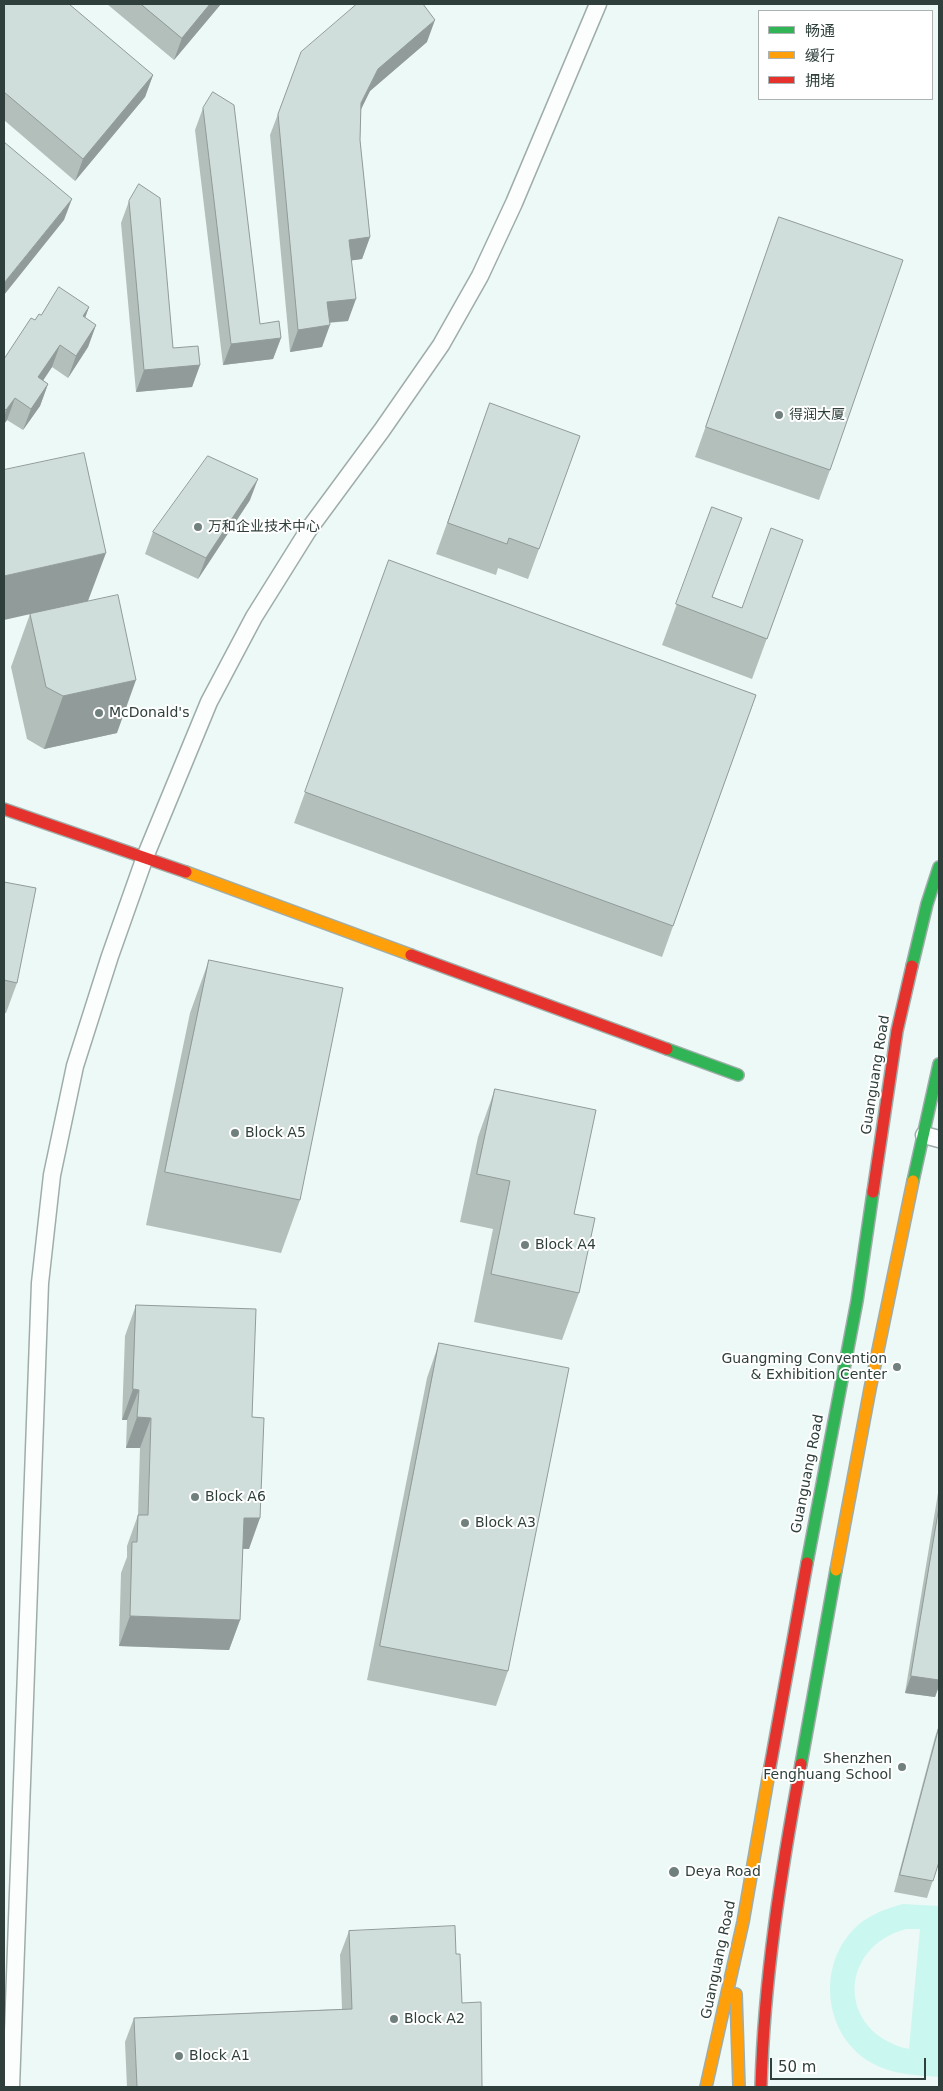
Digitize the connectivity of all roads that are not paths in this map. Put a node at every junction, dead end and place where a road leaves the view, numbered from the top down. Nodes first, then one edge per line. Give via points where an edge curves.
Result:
1 (598, 4) edge
2 (4, 809) edge
3 (145, 857) junction
4 (939, 867) edge
5 (939, 1064) edge
6 (738, 1075) dead end
7 (931, 1137) edge
8 (735, 1959) junction
9 (11, 2087) edge
10 (706, 2087) edge
11 (739, 2087) edge
12 (761, 2087) edge

1 - 3 street via 480,276 442,345 309,530 254,617 209,702
2 - 3 main road
3 - 6 main road
3 - 9 street via 75,1066 52,1175 40,1283
4 - 8 main road, Guanguang Road via 897,1031 857,1301
5 - 7 main road
7 - 12 main road via 835,1567 771,1943 761,2045
8 - 10 main road, Guanguang Road
8 - 11 main road

